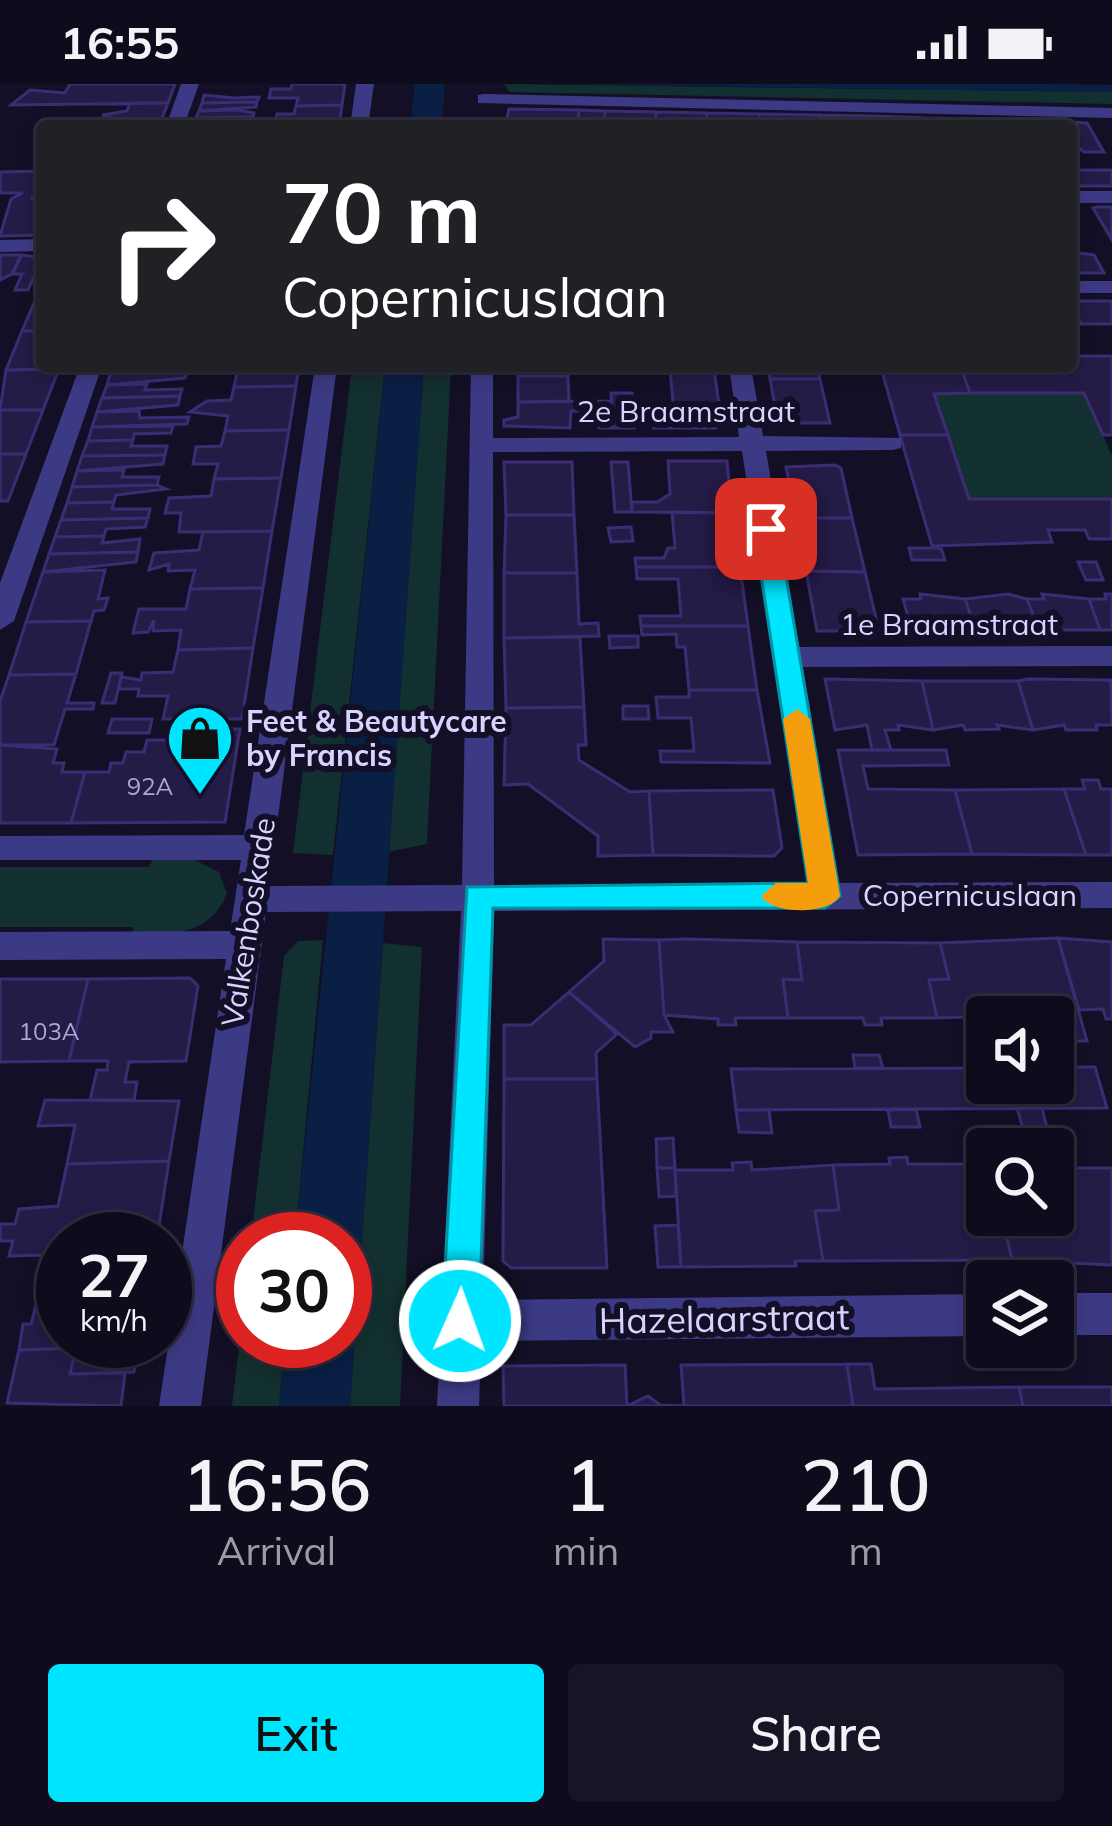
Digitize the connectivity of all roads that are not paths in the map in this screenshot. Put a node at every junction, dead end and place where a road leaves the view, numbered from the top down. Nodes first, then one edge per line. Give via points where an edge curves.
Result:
1 (190, 84) edge
2 (365, 84) edge
3 (484, 92) edge
4 (1106, 113) edge
5 (177, 120) edge
6 (360, 120) edge
7 (1112, 131) edge
8 (1077, 197) edge
9 (1112, 197) edge
10 (36, 245) edge
11 (0, 246) edge
12 (1077, 287) edge
13 (1112, 287) edge
14 (89, 372) edge
15 (325, 372) edge
16 (482, 372) edge
17 (741, 372) edge
18 (752, 443) junction
19 (892, 443) dead end
20 (481, 445) junction
21 (0, 621) edge
22 (1112, 656) edge
23 (787, 658) junction
24 (260, 847) junction
25 (0, 848) edge
26 (1112, 895) edge
27 (478, 896) junction
28 (825, 896) junction
29 (251, 899) junction
30 (243, 945) junction
31 (0, 946) edge
32 (1074, 1314) edge
33 (1112, 1314) edge
34 (966, 1315) edge
35 (460, 1321) junction
36 (180, 1406) edge
37 (458, 1406) edge

1 - 5 street
2 - 6 street
3 - 4 street
4 - 7 street
8 - 9 street
10 - 11 street
12 - 13 street
14 - 21 street
15 - 24 street, Valkenboskade
16 - 20 street
17 - 18 street
18 - 19 street, 2e Braamstraat
18 - 20 street, 2e Braamstraat
18 - 23 street
20 - 27 street
22 - 23 street, 1e Braamstraat
23 - 28 street
24 - 25 street
24 - 29 street, Valkenboskade
26 - 28 street, Copernicuslaan
27 - 28 street, Copernicuslaan
27 - 29 street, Copernicuslaan
27 - 35 street
29 - 30 street, Valkenboskade
30 - 31 street
30 - 36 street, Valkenboskade
32 - 33 street
34 - 35 street, Hazelaarstraat
35 - 37 street

